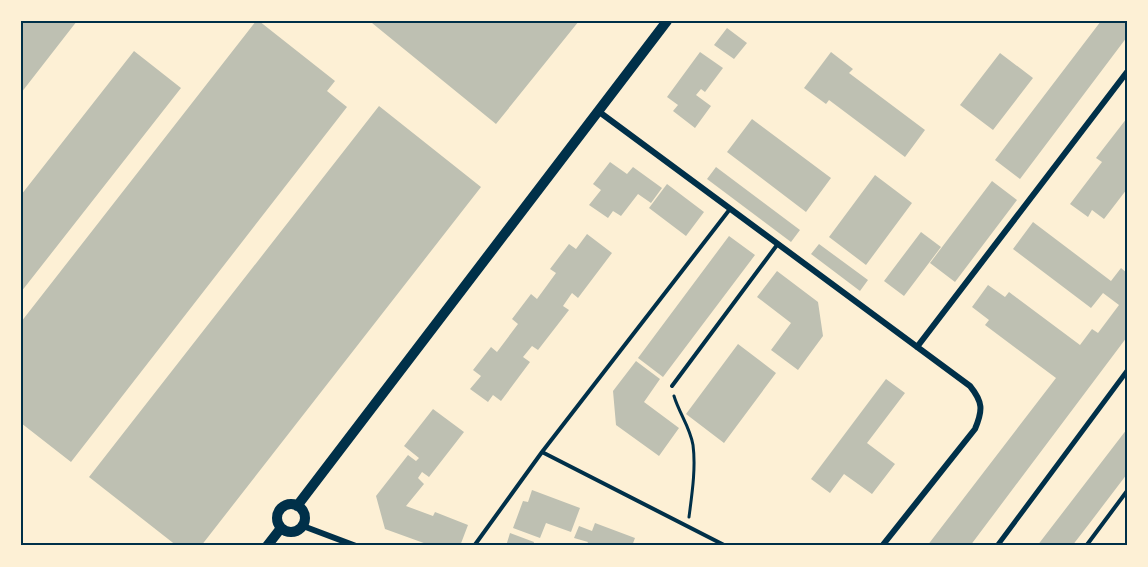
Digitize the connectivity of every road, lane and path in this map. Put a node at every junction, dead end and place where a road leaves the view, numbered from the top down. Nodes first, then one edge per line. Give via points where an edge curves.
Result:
1 (667, 21) edge
2 (1127, 72) edge
3 (598, 111) junction
4 (729, 209) junction
5 (777, 245) junction
6 (917, 347) junction
7 (1127, 371) edge
8 (672, 386) joint
9 (542, 452) junction
10 (1127, 491) edge
11 (297, 506) junction
12 (303, 526) junction
13 (281, 528) junction
14 (688, 528) junction
15 (267, 546) edge
16 (356, 546) edge
17 (474, 546) edge
18 (726, 546) edge
19 (882, 546) edge
20 (997, 546) edge
21 (1086, 546) edge

1 - 3 main road
2 - 6 street
3 - 4 street
3 - 11 main road
4 - 5 street
4 - 9 lane
5 - 6 street
5 - 8 lane
6 - 19 street via 970,386 980,398 981,415 975,429
7 - 20 street
8 - 14 path via 693,446
9 - 14 lane
9 - 17 lane
10 - 21 lane
11 - 12 main road via 304,513
11 - 13 main road via 288,505 280,510 277,519
12 - 13 main road via 292,532
12 - 16 street
13 - 15 main road
14 - 18 lane

